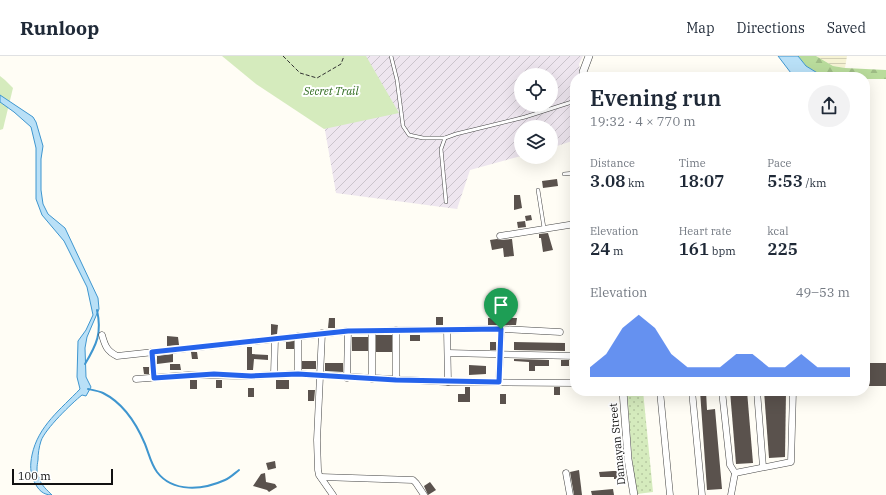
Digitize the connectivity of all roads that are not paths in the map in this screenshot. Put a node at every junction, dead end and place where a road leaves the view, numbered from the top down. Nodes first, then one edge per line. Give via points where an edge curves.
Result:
1 (391, 56) edge
2 (589, 56) edge
3 (583, 72) edge
4 (570, 103) edge
5 (445, 138) junction
6 (570, 173) edge
7 (564, 174) dead end
8 (538, 190) dead end
9 (446, 202) dead end
10 (570, 225) edge
11 (544, 228) junction
12 (500, 236) dead end
13 (501, 329) junction
14 (396, 330) junction
15 (447, 330) junction
16 (348, 331) junction
17 (372, 331) junction
18 (560, 332) dead end
19 (322, 333) junction
20 (102, 336) dead end
21 (298, 336) junction
22 (274, 339) junction
23 (152, 352) junction
24 (448, 353) junction
25 (500, 354) junction
26 (570, 356) edge
27 (274, 374) junction
28 (298, 374) junction
29 (320, 376) junction
30 (154, 378) junction
31 (347, 378) junction
32 (136, 379) dead end
33 (372, 379) junction
34 (396, 380) junction
35 (448, 382) junction
36 (499, 382) junction
37 (570, 383) edge
38 (623, 396) edge
39 (660, 396) edge
40 (692, 396) edge
41 (723, 396) edge
42 (757, 396) edge
43 (793, 396) edge
44 (763, 467) junction
45 (566, 473) dead end
46 (735, 473) junction
47 (321, 478) junction
48 (333, 495) edge
49 (424, 495) edge
50 (570, 495) edge
51 (634, 495) edge
52 (670, 495) edge
53 (702, 495) edge
54 (731, 495) edge

1 - 5 lane via 403,126 409,134 422,138
2 - 3 street
4 - 5 lane
5 - 9 lane via 441,149
6 - 7 lane
8 - 11 lane
10 - 11 street
11 - 12 street
13 - 15 street
13 - 18 street
13 - 25 street
14 - 15 street
14 - 17 street
14 - 34 street
15 - 24 street
16 - 17 street
16 - 19 street
16 - 31 street
17 - 33 street
19 - 21 street
19 - 29 street
20 - 23 street via 105,347 117,356
21 - 22 street
21 - 28 street
22 - 23 street
22 - 27 street
23 - 30 street
24 - 25 street
24 - 35 street
25 - 26 street
25 - 36 street
27 - 28 street
27 - 30 street
28 - 29 street
29 - 31 street
29 - 47 street via 317,446
30 - 32 street
31 - 33 street
33 - 34 street
34 - 35 street
35 - 36 street
36 - 37 street
38 - 51 street, Damayan Street via 628,459
39 - 52 street
40 - 53 street
41 - 46 street via 730,465
42 - 44 street
43 - 44 street via 791,462
44 - 46 street
45 - 50 street
46 - 54 street
47 - 48 street
47 - 49 street via 412,480

